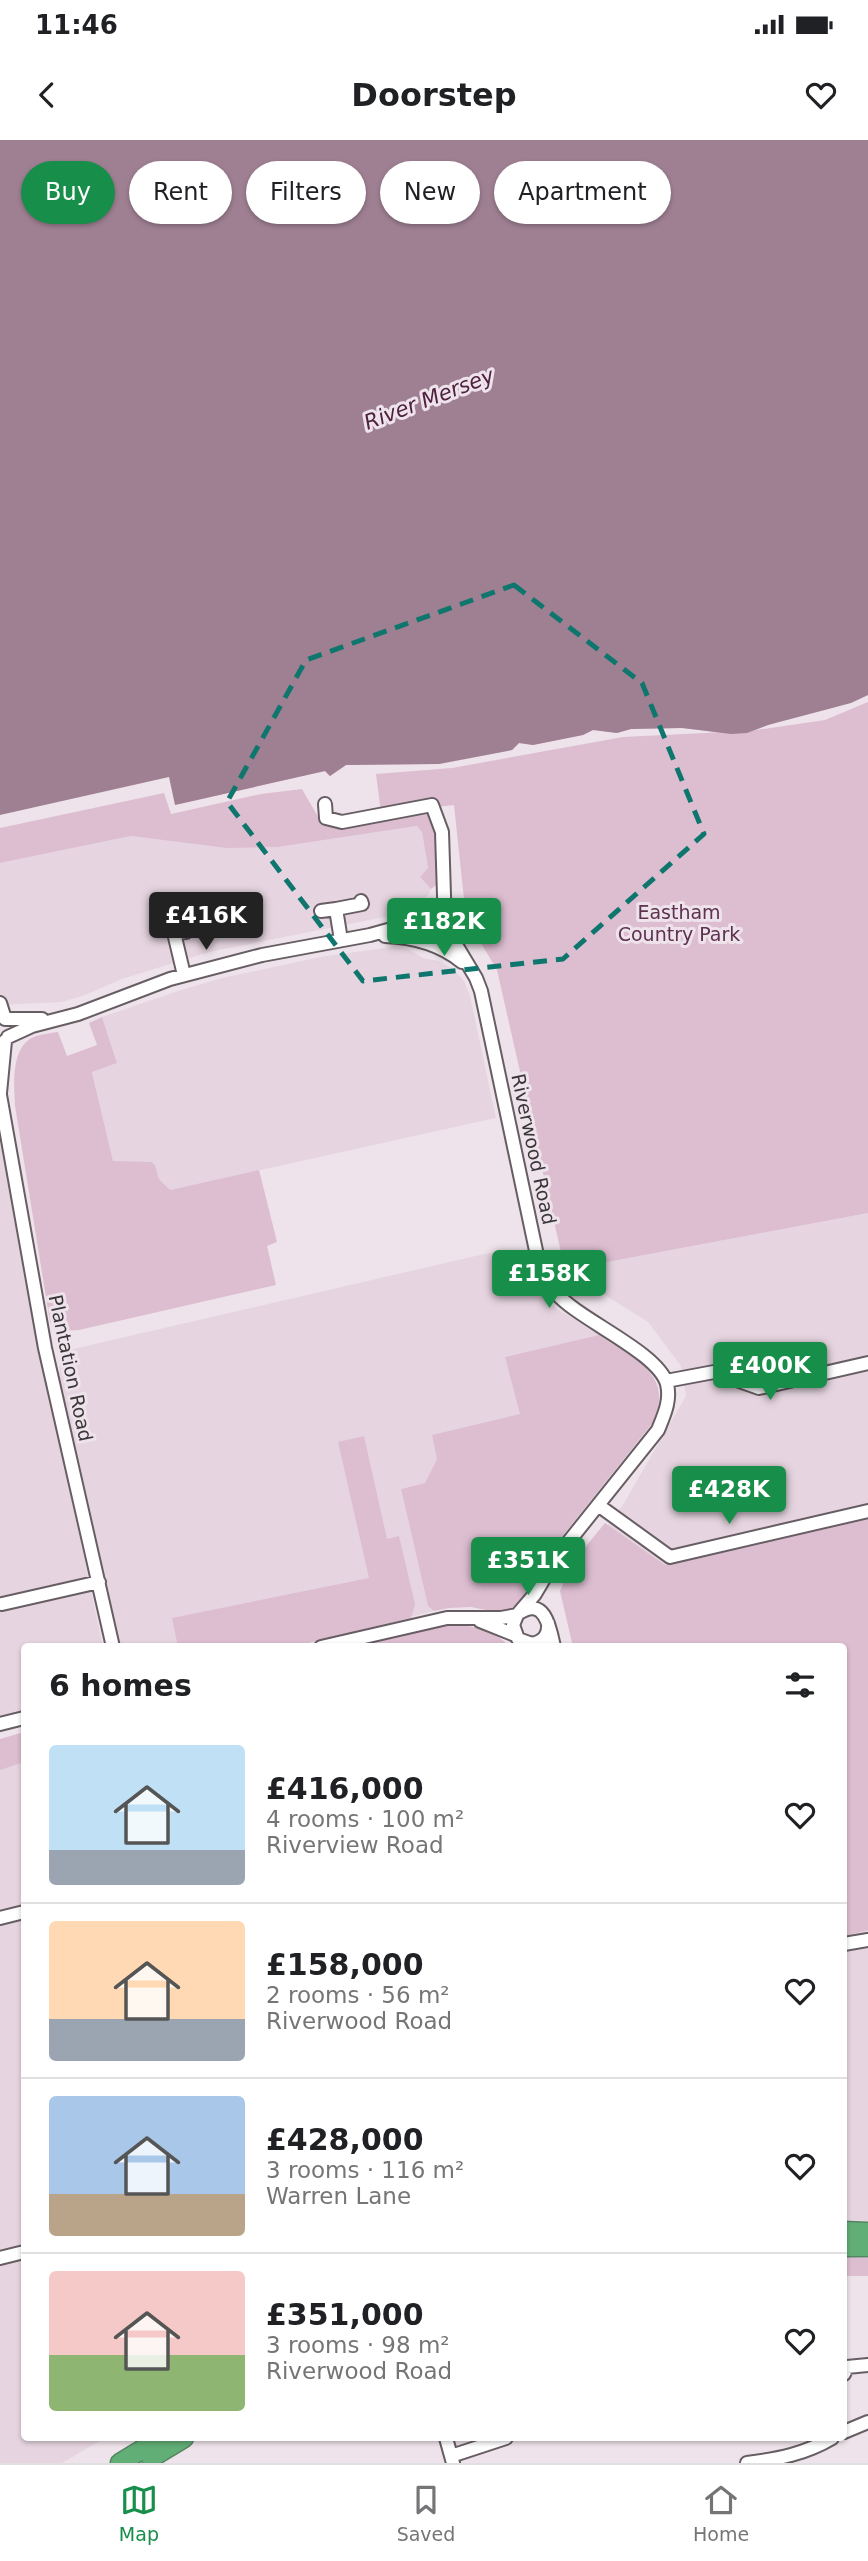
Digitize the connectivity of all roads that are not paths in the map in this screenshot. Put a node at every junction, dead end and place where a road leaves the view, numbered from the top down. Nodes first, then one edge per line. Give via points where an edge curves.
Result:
1 (325, 804) dead end
2 (444, 880) junction
3 (361, 901) dead end
4 (336, 909) junction
5 (321, 911) dead end
6 (426, 919) junction
7 (445, 927) junction
8 (186, 932) dead end
9 (370, 935) junction
10 (341, 940) junction
11 (428, 943) junction
12 (473, 972) junction
13 (184, 975) junction
14 (0, 1003) edge
15 (3, 1018) edge
16 (52, 1020) junction
17 (4, 1041) edge
18 (0, 1094) edge
19 (868, 1363) edge
20 (666, 1381) junction
21 (598, 1505) junction
22 (868, 1511) edge
23 (547, 1574) junction
24 (99, 1582) junction
25 (2, 1604) edge
26 (518, 1614) junction
27 (474, 1618) junction
28 (548, 1622) junction
29 (515, 1639) edge
30 (112, 1643) edge
31 (337, 1643) edge
32 (538, 1643) edge
33 (553, 1643) edge
34 (21, 1719) edge
35 (0, 1724) edge
36 (21, 1913) edge
37 (0, 1918) edge
38 (868, 1940) edge
39 (847, 1944) edge
40 (847, 2231) edge
41 (868, 2232) edge
42 (847, 2245) edge
43 (868, 2245) edge
44 (21, 2253) edge
45 (0, 2258) edge
46 (868, 2365) edge
47 (847, 2367) edge
48 (868, 2422) edge
49 (847, 2431) edge
50 (178, 2441) edge
51 (447, 2441) edge
52 (499, 2441) edge
53 (827, 2441) edge
54 (154, 2454) edge
55 (452, 2460) edge
56 (120, 2463) edge
57 (747, 2463) edge

1 - 2 street via 326,818 342,822 432,805 442,832
2 - 6 street
2 - 7 street
3 - 4 street
4 - 5 street
4 - 10 street
6 - 7 street via 440,920
6 - 9 street
6 - 11 street via 419,933
7 - 11 street via 442,940
7 - 12 street, Riverwood Road
8 - 13 street via 174,933
9 - 10 street
9 - 11 street
10 - 13 street
11 - 12 street via 449,952
12 - 20 street, Riverwood Road via 481,991 535,1249 546,1279 569,1305 646,1357
13 - 16 street
14 - 15 street, Plantation Road
15 - 16 street
15 - 17 street, Plantation Road via 9,1027
16 - 17 street
17 - 18 street, Plantation Road
18 - 24 street, Plantation Road via 45,1348
19 - 20 street via 758,1388 714,1372
20 - 21 street via 667,1409 657,1430
21 - 22 street via 670,1558
21 - 23 street
23 - 26 street
23 - 28 street
24 - 25 street
24 - 30 street, Plantation Road
26 - 27 street
26 - 28 street via 535,1609
26 - 29 street via 513,1625
27 - 29 street
27 - 31 street via 424,1622
28 - 32 street via 549,1629
28 - 33 street
34 - 35 street
36 - 37 street
38 - 39 street
40 - 41 highway
42 - 43 highway
44 - 45 street
46 - 47 street
48 - 49 street
50 - 54 highway
51 - 55 street
52 - 55 street
53 - 57 street via 788,2457
54 - 56 highway

